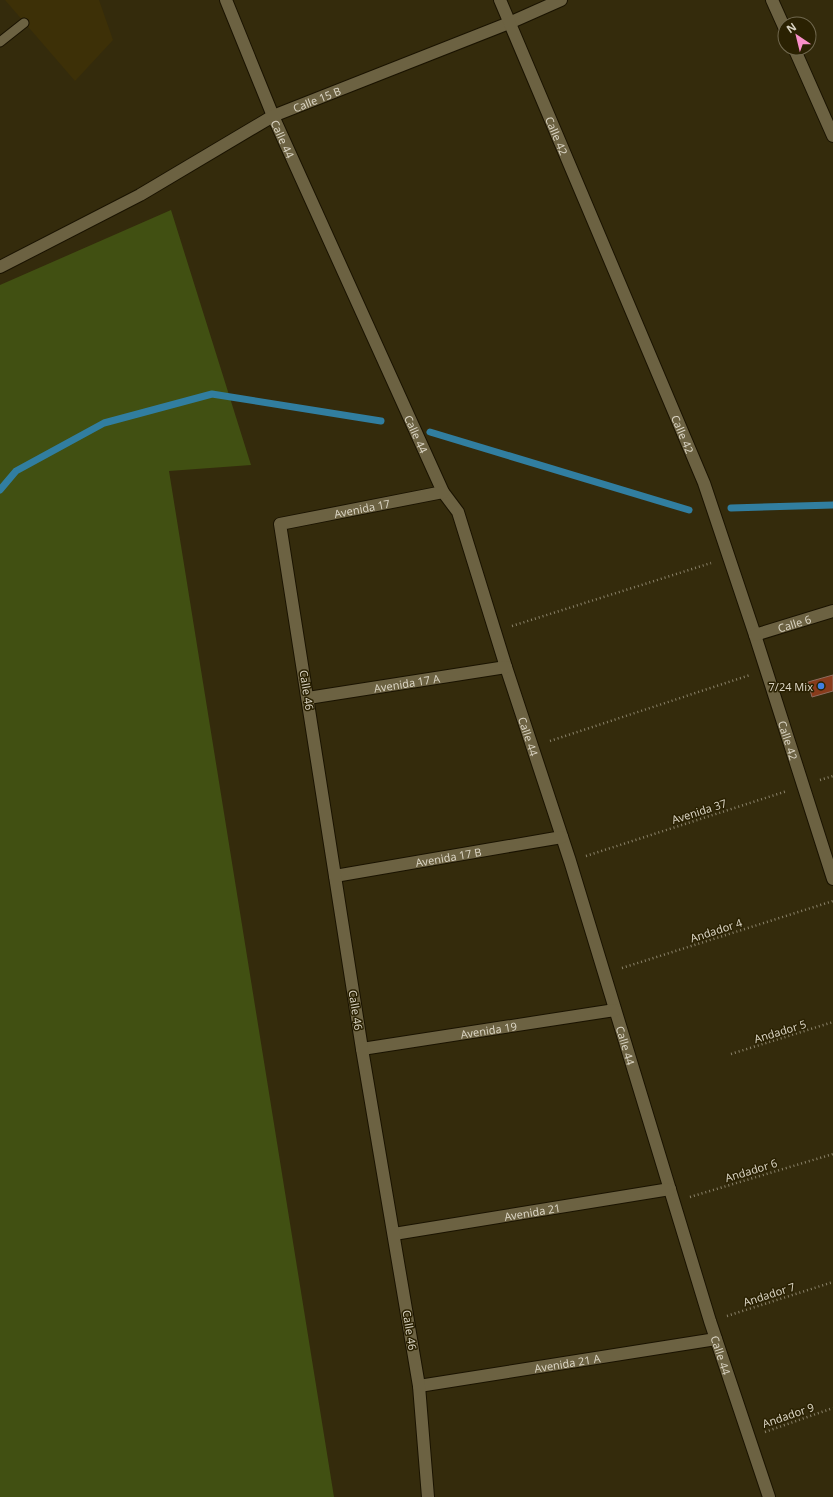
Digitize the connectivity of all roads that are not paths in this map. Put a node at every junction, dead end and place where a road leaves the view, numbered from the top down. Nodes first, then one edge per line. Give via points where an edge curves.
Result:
1 (226, 0) edge
2 (500, 0) edge
3 (561, 0) edge
4 (772, 0) edge
5 (779, 16) edge
6 (24, 23) dead end
7 (509, 23) junction
8 (0, 42) edge
9 (798, 56) edge
10 (273, 116) junction
11 (832, 131) edge
12 (0, 267) edge
13 (443, 492) junction
14 (280, 524) joint
15 (833, 611) edge
16 (756, 635) junction
17 (506, 667) junction
18 (308, 698) junction
19 (562, 837) junction
20 (335, 876) junction
21 (833, 879) edge
22 (615, 1010) junction
23 (362, 1049) junction
24 (670, 1189) junction
25 (394, 1234) junction
26 (716, 1339) junction
27 (419, 1386) junction
28 (428, 1497) edge
29 (769, 1497) edge

1 - 10 street, Calle 44
2 - 7 street, Calle 42
3 - 7 street, Calle 15 B
4 - 5 street
6 - 8 lane
7 - 10 street, Calle 15 B
7 - 16 street, Calle 42 via 704,483
9 - 11 street
10 - 12 street, Calle 15 B via 140,195
10 - 13 street, Calle 44
13 - 14 street, Avenida 17
13 - 17 street, Calle 44 via 458,512
14 - 18 street, Calle 46
15 - 16 street, Calle 6
16 - 21 street, Calle 42
17 - 18 street, Avenida 17 A
17 - 19 street, Calle 44
18 - 20 street, Calle 46
19 - 20 street, Avenida 17 B
19 - 22 street, Calle 44
20 - 23 street, Calle 46
22 - 23 street, Avenida 19
22 - 24 street, Calle 44
23 - 25 street, Calle 46
24 - 25 street, Avenida 21
24 - 26 street, Calle 44
25 - 27 street, Calle 46
26 - 27 street, Avenida 21 A
26 - 29 street, Calle 44
27 - 28 street, Calle 46

